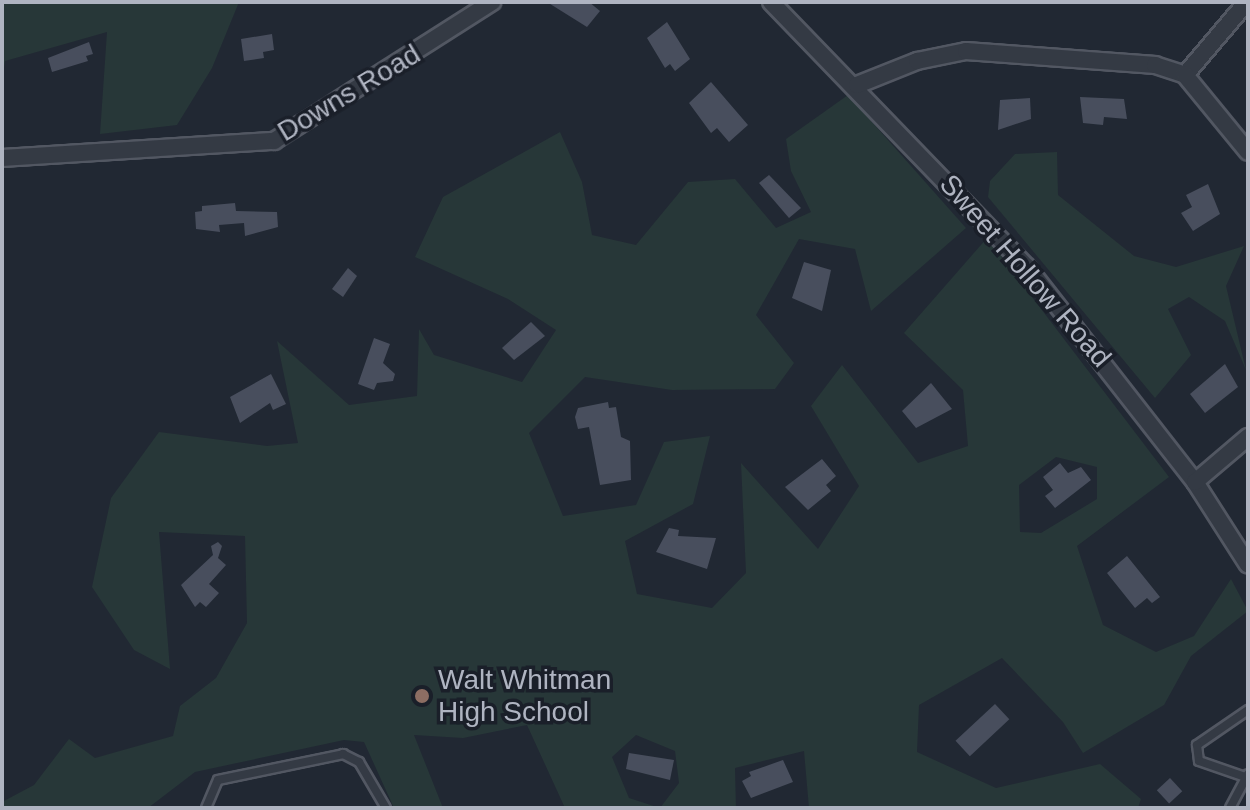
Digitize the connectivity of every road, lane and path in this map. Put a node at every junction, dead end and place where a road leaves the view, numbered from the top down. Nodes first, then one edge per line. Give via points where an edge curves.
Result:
1 (492, 2) edge
2 (771, 2) edge
3 (1247, 2) edge
4 (1185, 75) junction
5 (857, 85) junction
6 (1248, 152) edge
7 (2, 158) edge
8 (1248, 437) edge
9 (1195, 482) junction
10 (1248, 565) edge
11 (1248, 710) edge
12 (1247, 776) edge
13 (206, 808) edge
14 (386, 808) edge
15 (1230, 808) edge

1 - 7 street, Downs Road via 274,141
2 - 5 street, Sweet Hollow Road
3 - 4 street
4 - 5 street via 1120,59 966,51 917,61
4 - 6 street
5 - 9 street, Sweet Hollow Road via 1027,267
8 - 9 street
9 - 10 street, Sweet Hollow Road
11 - 12 lane via 1197,745 1199,761
12 - 15 lane
13 - 14 lane via 218,780 343,754 359,762

